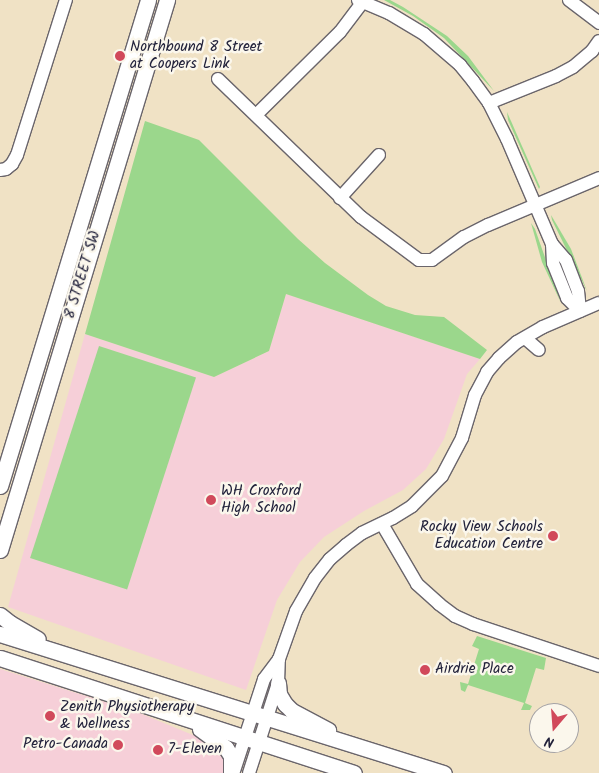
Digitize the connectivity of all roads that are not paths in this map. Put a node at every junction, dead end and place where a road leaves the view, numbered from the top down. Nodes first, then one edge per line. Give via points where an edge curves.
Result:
1 (66, 0) edge
2 (148, 0) edge
3 (167, 0) edge
4 (173, 0) edge
5 (569, 0) edge
6 (362, 1) edge
7 (162, 17) junction
8 (599, 23) edge
9 (599, 41) edge
10 (218, 78) dead end
11 (489, 103) junction
12 (256, 115) junction
13 (379, 155) dead end
14 (0, 170) edge
15 (599, 178) edge
16 (340, 198) junction
17 (535, 205) junction
18 (599, 303) edge
19 (580, 311) junction
20 (525, 338) junction
21 (539, 350) dead end
22 (0, 486) edge
23 (382, 524) junction
24 (0, 550) edge
25 (0, 615) edge
26 (0, 634) edge
27 (68, 654) junction
28 (0, 658) edge
29 (279, 659) junction
30 (599, 666) edge
31 (278, 683) junction
32 (170, 714) junction
33 (259, 716) junction
34 (252, 739) junction
35 (375, 751) junction
36 (232, 773) edge
37 (248, 773) edge
38 (354, 773) edge
39 (444, 773) edge

1 - 14 street via 17,155 12,164
2 - 22 main road, 8 STREET SW
3 - 7 main road, 8 STREET SW
4 - 7 main road
5 - 8 street
6 - 11 street via 408,24 441,47 473,80
6 - 12 street via 340,32
7 - 24 main road, 8 STREET SW
9 - 11 street via 592,51 556,76
10 - 12 street
11 - 17 street
12 - 16 street
13 - 16 street
15 - 17 street
16 - 17 street via 412,257 425,261 432,260 464,237
17 - 19 street via 552,244 553,263 567,298
18 - 19 street
19 - 20 street
20 - 21 street
20 - 23 street via 487,372 475,395 454,456 442,476 412,506
23 - 29 street via 346,545 315,578 296,611
23 - 30 street via 417,584 455,616
25 - 27 main road via 10,624
26 - 27 main road
27 - 33 main road
28 - 32 main road
29 - 31 street
29 - 33 street via 264,679
31 - 33 street
31 - 35 main road via 279,694 292,712
32 - 34 main road
32 - 36 main road via 220,741 231,756
33 - 34 street
33 - 35 main road
34 - 36 street
34 - 37 street
34 - 38 main road
35 - 39 main road

